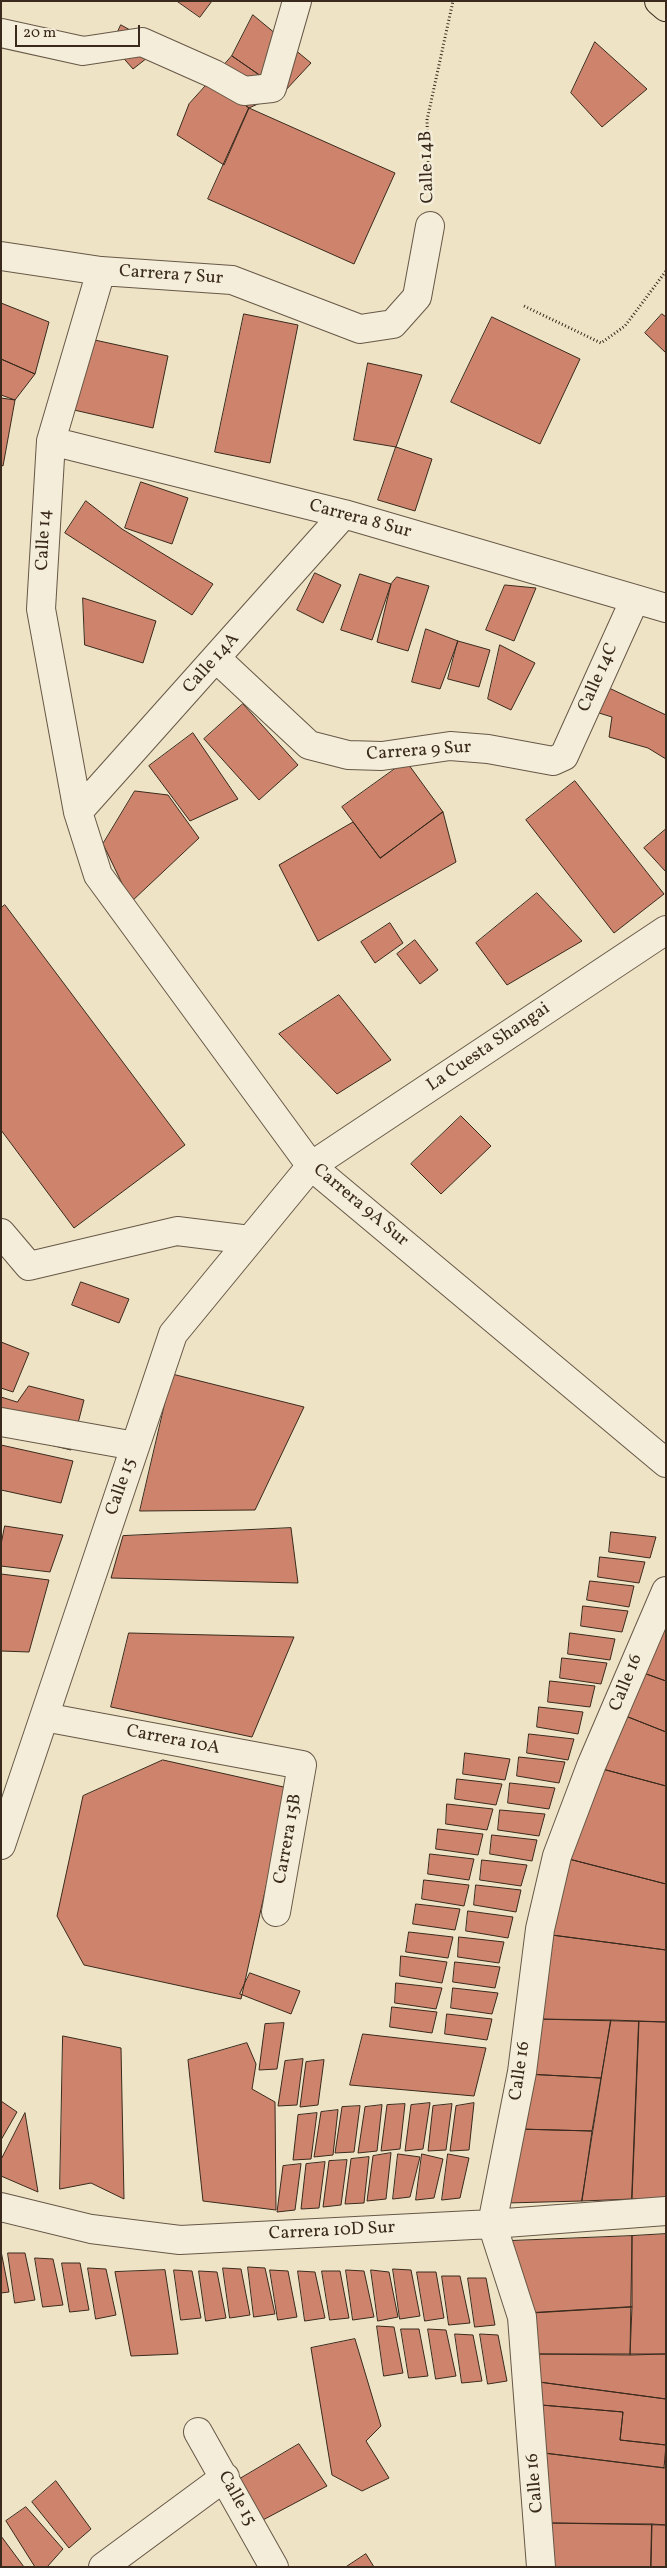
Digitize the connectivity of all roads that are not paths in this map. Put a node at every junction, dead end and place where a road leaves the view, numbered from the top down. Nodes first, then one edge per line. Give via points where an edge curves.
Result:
1 (297, 1) edge
2 (659, 1) edge
3 (666, 7) edge
4 (1, 33) edge
5 (430, 226) road end
6 (1, 256) edge
7 (101, 271) junction
8 (393, 324) joint
9 (51, 441) junction
10 (344, 514) junction
11 (635, 599) junction
12 (666, 608) edge
13 (217, 658) junction
14 (564, 756) joint
15 (78, 812) junction
16 (666, 930) edge
17 (311, 1166) junction
18 (1, 1233) edge
19 (250, 1240) junction
20 (1, 1422) edge
21 (135, 1446) junction
22 (666, 1463) edge
23 (666, 1591) edge
24 (44, 1717) junction
25 (302, 1765) joint
26 (1, 1845) edge
27 (276, 1912) dead end
28 (1, 2207) edge
29 (666, 2212) edge
30 (492, 2224) junction
31 (198, 2432) dead end
32 (225, 2477) junction
33 (110, 2565) edge
34 (274, 2567) edge
35 (541, 2567) edge

1 - 4 street via 272,88 244,91 142,42 83,51
2 - 3 main road
5 - 8 street, Calle 14B via 417,297
6 - 7 street, Carrera 7 Sur
7 - 8 street, Carrera 7 Sur via 232,280 360,329
7 - 9 street, Calle 14
9 - 10 street, Carrera 8 Sur
9 - 15 street, Calle 14 via 41,609
10 - 11 street, Carrera 8 Sur
10 - 13 street, Calle 14A
11 - 12 street, Carrera 8 Sur
11 - 14 street, Calle 14C
13 - 14 street, Carrera 9 Sur via 309,745 348,755 382,756 450,746 488,748 553,761
13 - 15 street, Calle 14A
15 - 17 street, Carrera 9A Sur via 98,875
16 - 17 street, La Cuesta Shangai
17 - 19 street, Calle 15
17 - 22 street, Carrera 9A Sur
18 - 19 street via 29,1266 177,1231
19 - 21 street, Calle 15 via 173,1334
20 - 21 street
21 - 24 street, Calle 15
23 - 30 street, Calle 16 via 591,1766 557,1856 540,1930 522,2072
24 - 25 street, Carrera 10A
24 - 26 street, Calle 15
25 - 27 street, Carrera 15B
28 - 30 street, Carrera 10D Sur via 91,2229 180,2240
29 - 30 street, Carrera 10D Sur
30 - 35 street, Calle 16 via 522,2317
31 - 32 street, Calle 15
32 - 33 street
32 - 34 street, Calle 15

